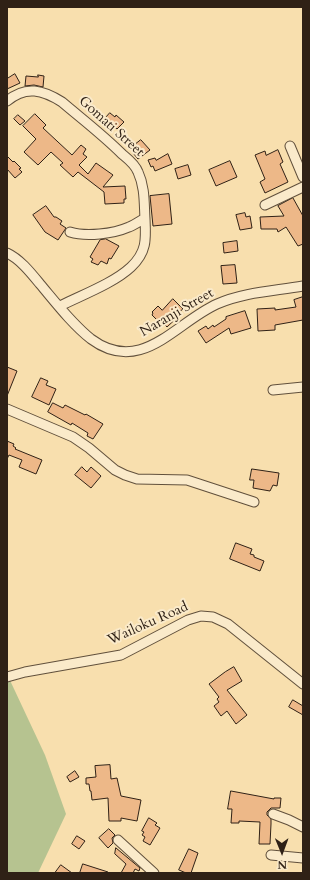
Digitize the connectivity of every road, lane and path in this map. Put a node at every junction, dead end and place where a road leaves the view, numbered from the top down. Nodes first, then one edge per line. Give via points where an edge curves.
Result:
1 (7, 101) edge
2 (290, 146) dead end
3 (303, 177) edge
4 (303, 187) edge
5 (265, 205) dead end
6 (145, 218) junction
7 (70, 232) dead end
8 (7, 253) edge
9 (303, 286) edge
10 (60, 306) junction
11 (303, 387) edge
12 (273, 390) dead end
13 (7, 409) edge
14 (254, 502) dead end
15 (7, 677) edge
16 (303, 684) edge
17 (273, 814) dead end
18 (303, 827) edge
19 (118, 840) dead end
20 (271, 855) dead end
21 (303, 858) edge
22 (154, 873) edge

1 - 6 street, Gomati Street via 18,93 48,93 116,147 135,166 142,182
2 - 3 street
4 - 5 street
6 - 7 street via 128,228 108,232
6 - 10 street, Gomati Street via 146,232 142,256 120,276
8 - 10 street, Naranji Street via 27,269
9 - 10 street, Naranji Street via 258,292 217,304 172,334 139,350 125,353 102,347 80,330
11 - 12 street
13 - 14 street via 72,437 125,475 137,479 188,480
15 - 16 street, Wailoku Road via 121,655 188,620 201,616 213,617 228,624
17 - 18 street
19 - 22 street
20 - 21 street

